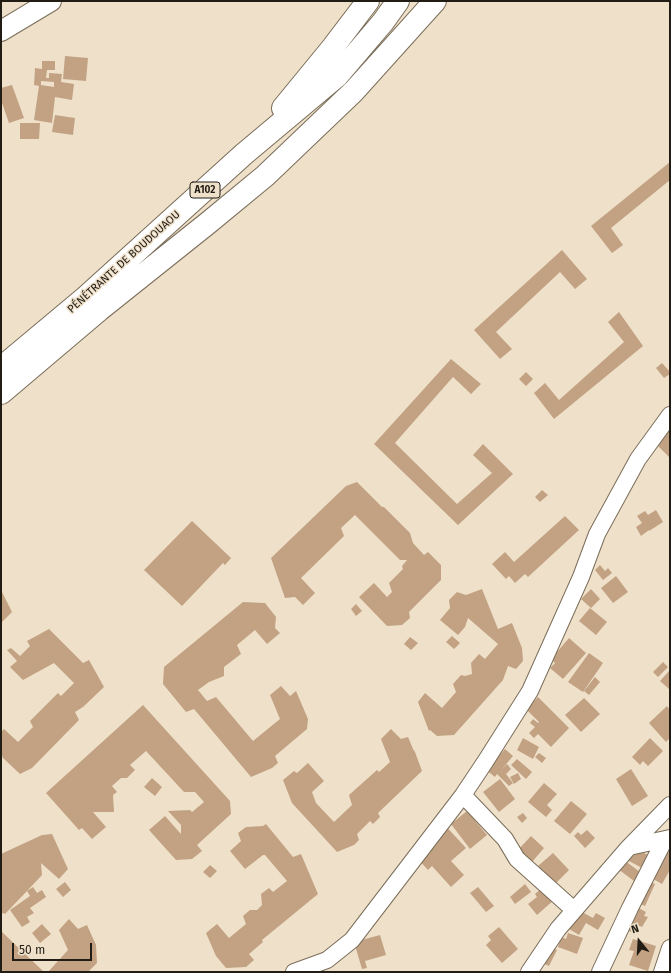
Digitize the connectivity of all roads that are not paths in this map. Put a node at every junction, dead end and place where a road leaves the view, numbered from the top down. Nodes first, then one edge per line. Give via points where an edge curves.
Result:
1 (52, 1) edge
2 (368, 1) edge
3 (398, 1) edge
4 (425, 1) edge
5 (435, 1) edge
6 (1, 31) edge
7 (398, 41) junction
8 (244, 154) junction
9 (1, 368) edge
10 (1, 393) edge
11 (670, 415) edge
12 (463, 794) junction
13 (670, 805) edge
14 (668, 839) edge
15 (629, 847) junction
16 (574, 910) junction
17 (670, 948) edge
18 (294, 972) edge
19 (529, 972) edge
20 (600, 972) edge
21 (662, 972) edge

1 - 6 main road
2 - 8 highway
3 - 8 highway, PÉNÉTRANTE DE BOUDOUAOU / A102 via 337,76
4 - 7 highway
5 - 7 highway
7 - 10 highway, PÉNÉTRANTE DE BOUDOUAOU / A102 via 354,91 265,176
8 - 9 highway, PÉNÉTRANTE DE BOUDOUAOU / A102 via 86,297
11 - 12 street via 638,459 597,534 581,577 530,691
12 - 16 street via 505,839 517,859
12 - 18 street via 352,940 327,960
13 - 15 street
14 - 15 street
14 - 20 street via 630,908
15 - 16 street
16 - 19 street
17 - 21 street

